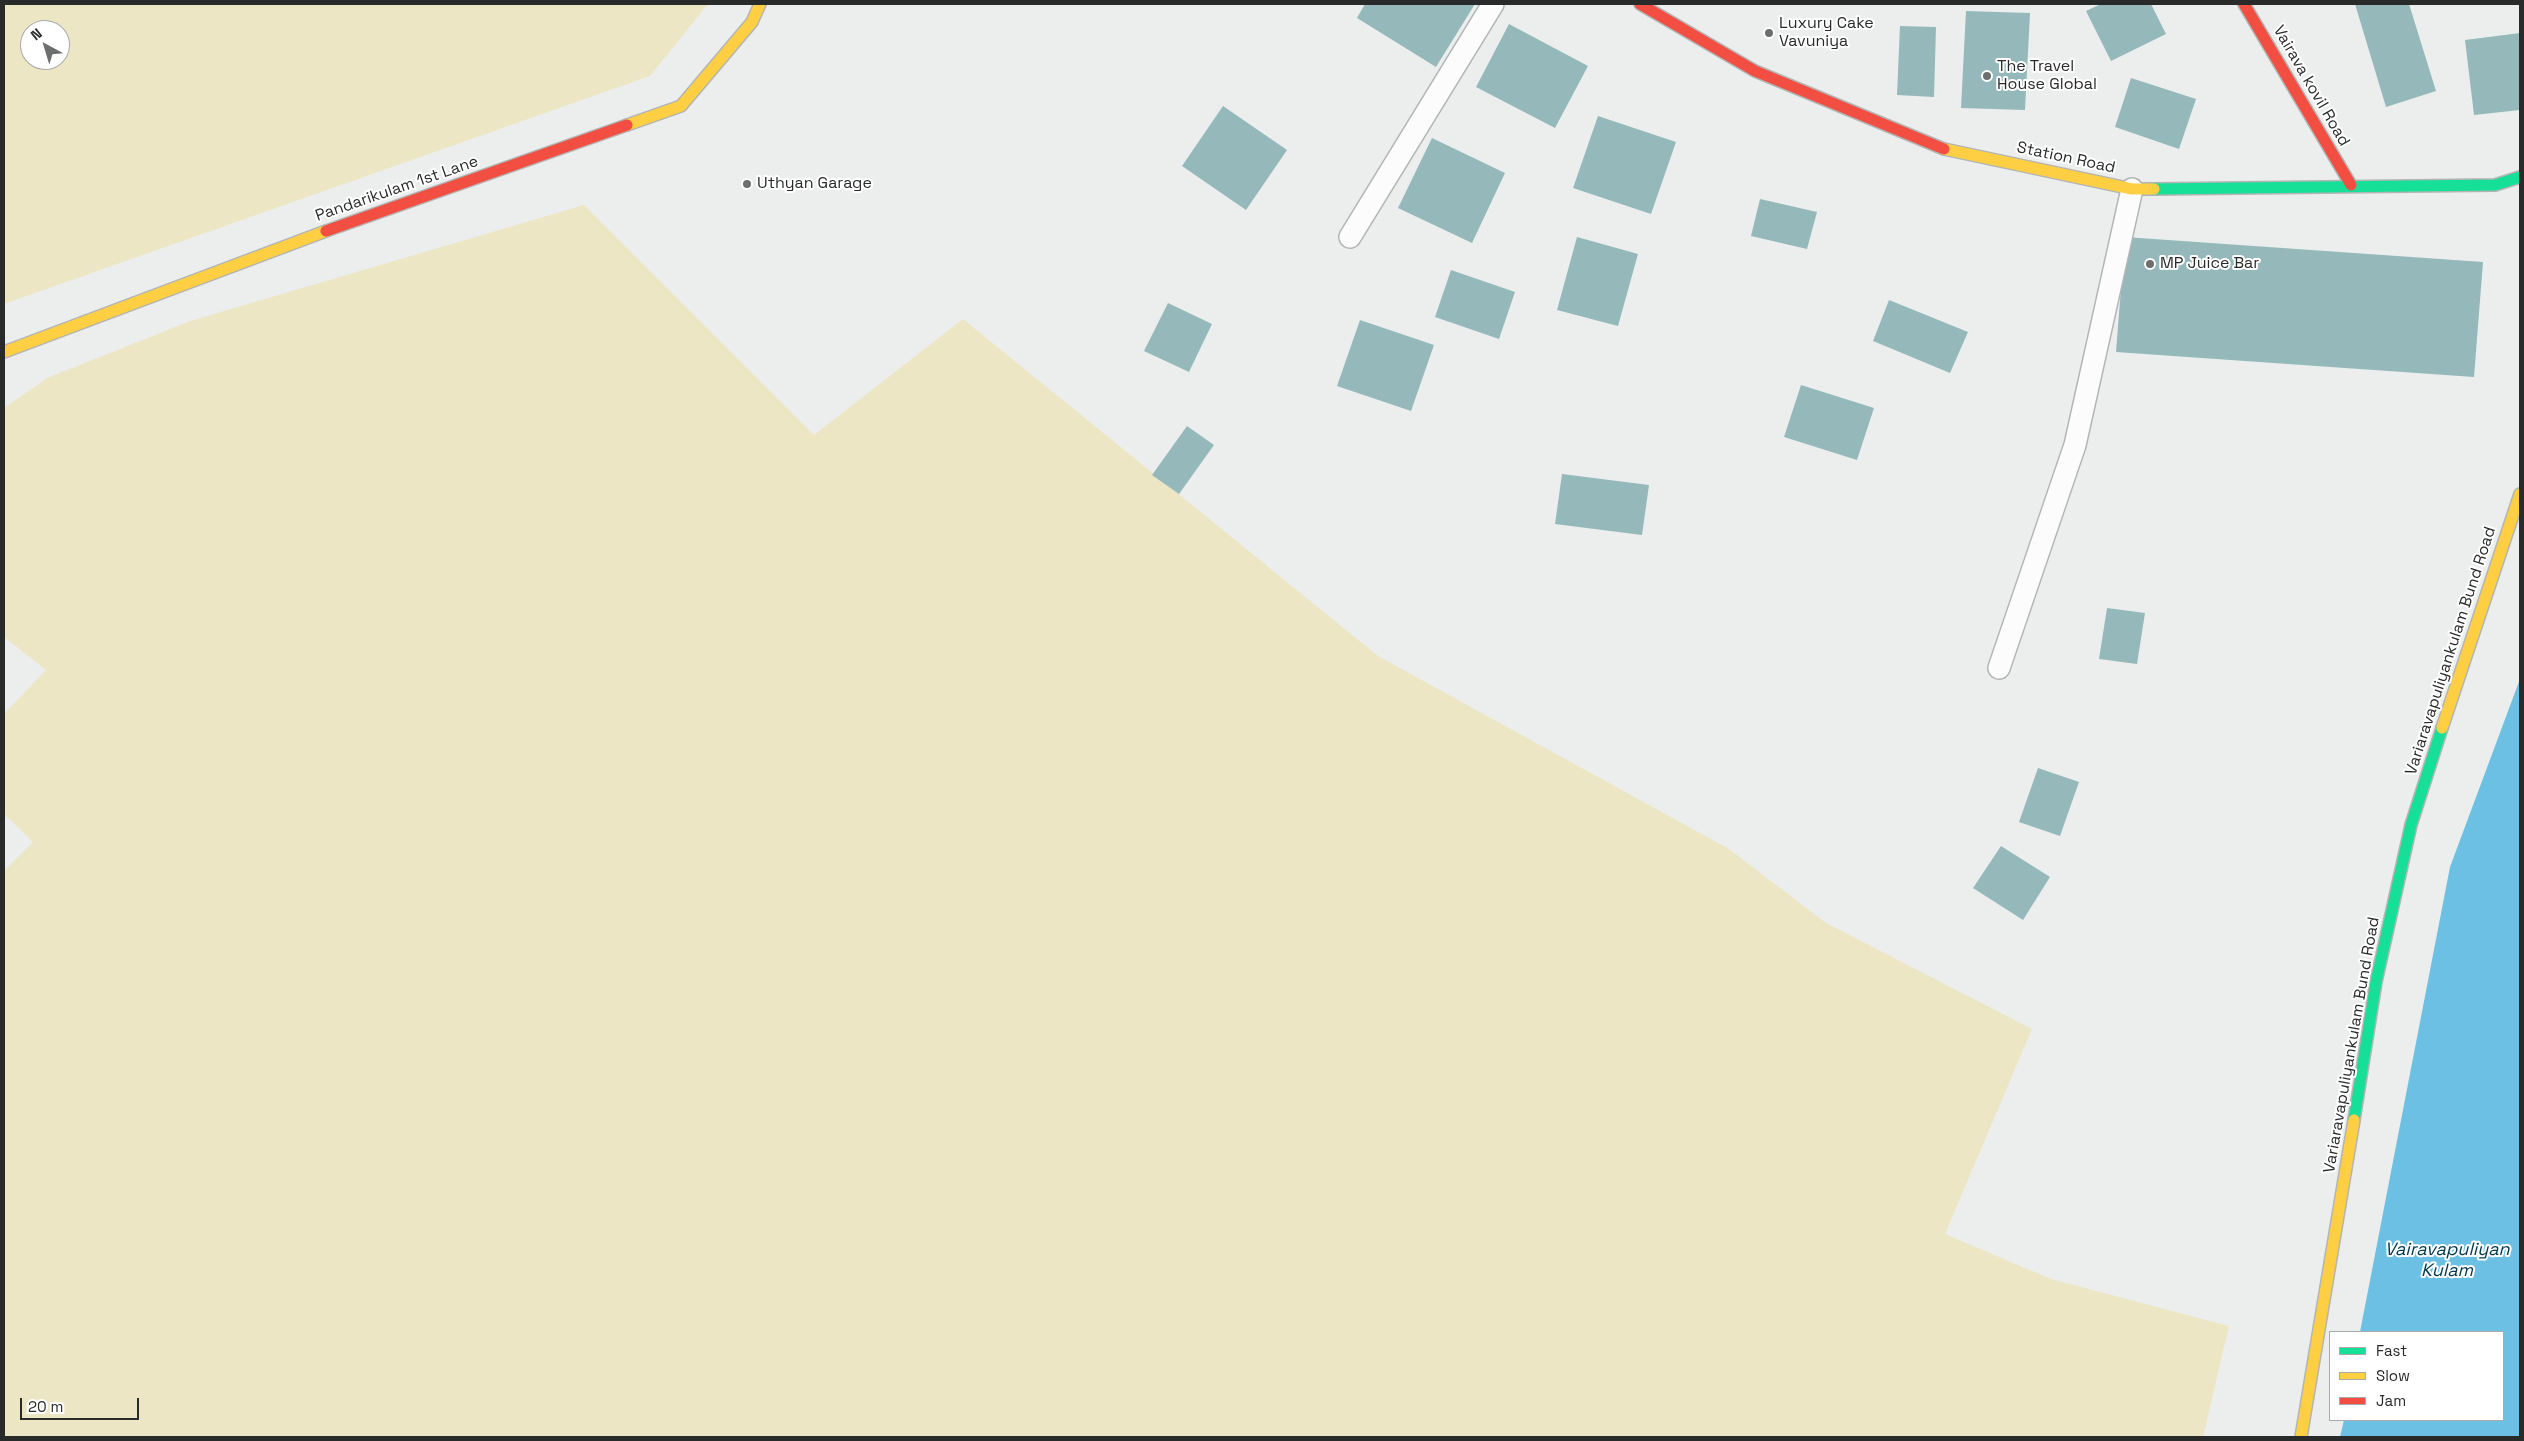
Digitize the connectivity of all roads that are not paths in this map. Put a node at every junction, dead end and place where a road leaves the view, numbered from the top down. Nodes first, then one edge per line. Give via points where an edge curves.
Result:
1 (760, 4) edge
2 (1493, 4) edge
3 (1640, 4) edge
4 (2244, 4) edge
5 (2520, 178) edge
6 (2350, 185) junction
7 (2132, 189) junction
8 (1350, 237) dead end
9 (4, 352) edge
10 (2520, 494) edge
11 (1999, 668) dead end
12 (2301, 1437) edge

1 - 9 street, Pandarikulam 1st Lane via 752,22 681,106 333,228
2 - 8 lane
3 - 7 street, Station Road via 1755,71 1938,148
4 - 6 street, Vairava kovil Road
5 - 6 street, Station Road via 2495,184
6 - 7 street, Station Road
7 - 11 lane via 2075,446
10 - 12 street, Variaravapuliyankulam Bund Road via 2411,825 2376,982

